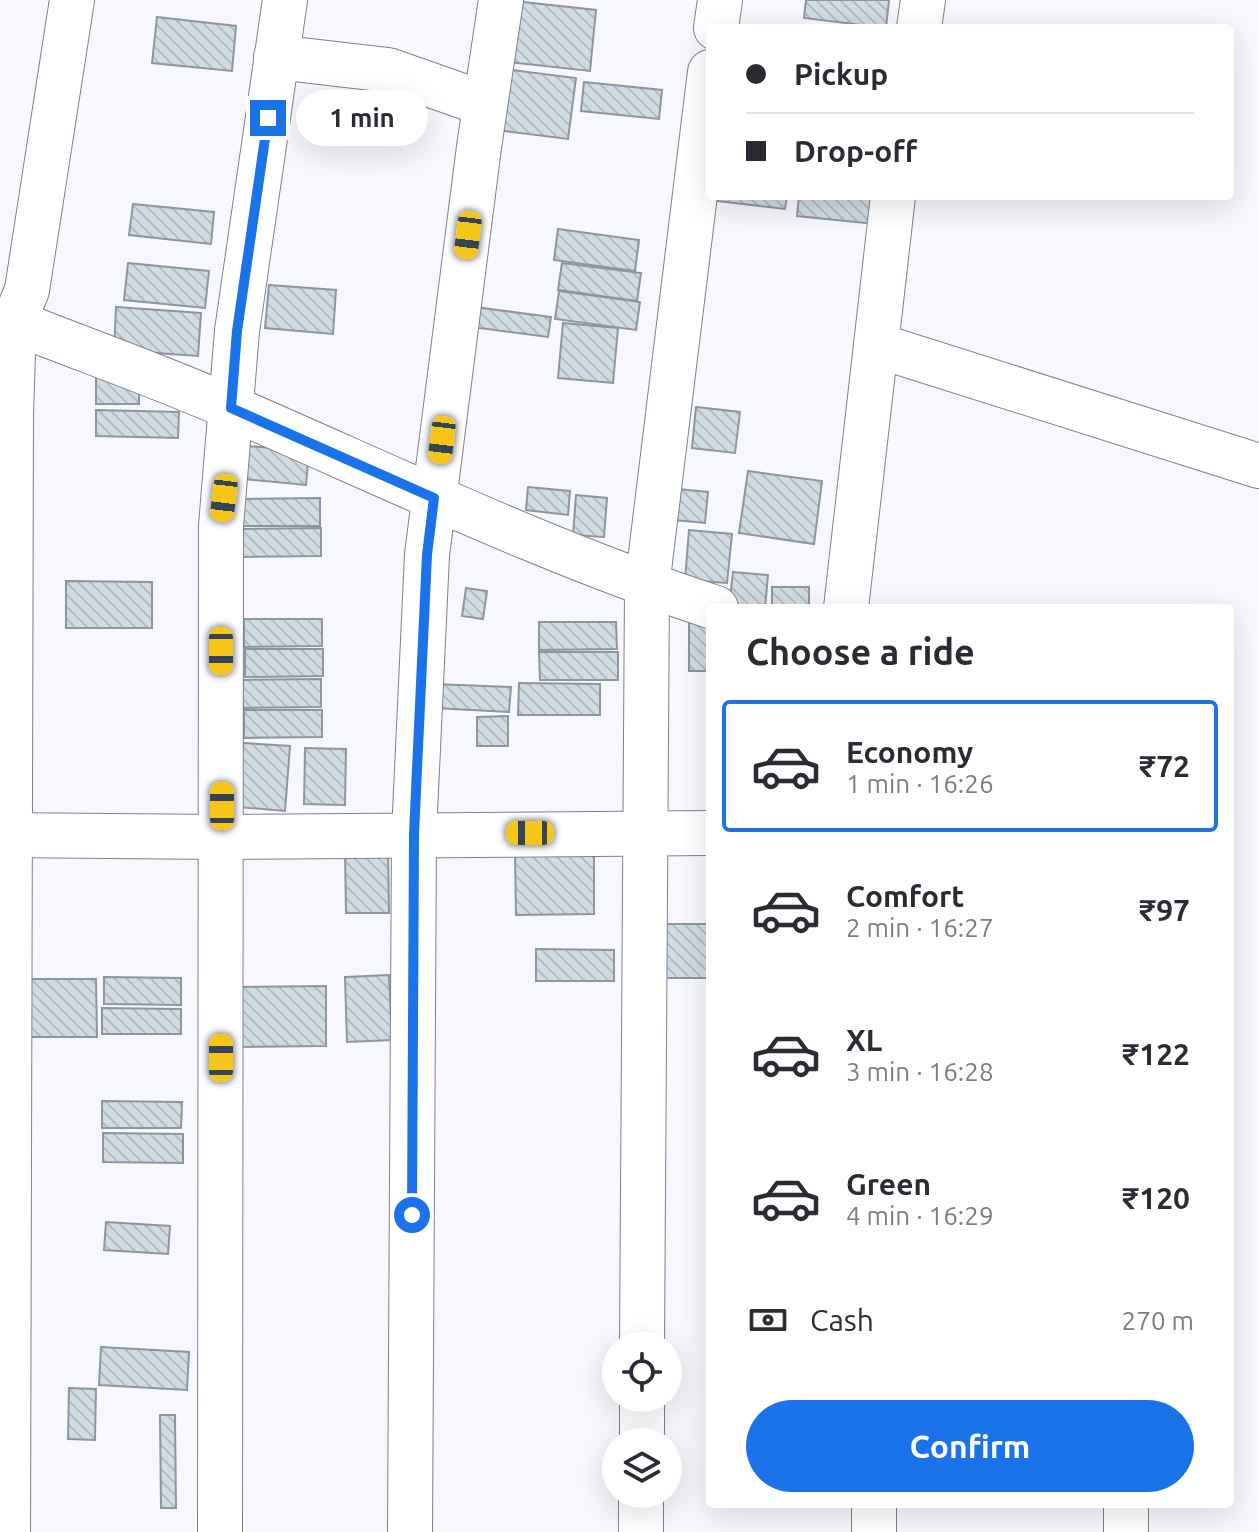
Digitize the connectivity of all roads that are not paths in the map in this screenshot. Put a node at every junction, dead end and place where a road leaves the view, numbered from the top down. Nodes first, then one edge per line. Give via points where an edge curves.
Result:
1 (72, 0) edge
2 (285, 0) edge
3 (501, 0) edge
4 (720, 0) edge
5 (923, 0) edge
6 (717, 24) edge
7 (920, 24) edge
8 (276, 57) junction
9 (485, 104) junction
10 (706, 105) edge
11 (893, 200) edge
12 (14, 322) junction
13 (876, 345) junction
14 (231, 408) junction
15 (5, 415) edge
16 (1259, 466) edge
17 (434, 498) junction
18 (647, 586) junction
19 (846, 604) edge
20 (706, 605) edge
21 (645, 833) junction
22 (706, 833) edge
23 (414, 834) junction
24 (5, 835) edge
25 (222, 837) junction
26 (642, 1332) edge
27 (641, 1508) edge
28 (874, 1508) edge
29 (1126, 1508) edge
30 (8, 1532) edge
31 (220, 1532) edge
32 (410, 1532) edge
33 (641, 1532) edge
34 (874, 1532) edge
35 (1126, 1532) edge

1 - 12 street via 27,290
2 - 8 street
3 - 9 street
4 - 6 street
5 - 7 street
8 - 9 street via 388,70
8 - 14 street
9 - 17 street
10 - 18 street
11 - 13 street
12 - 14 street
12 - 15 street
13 - 16 street
13 - 19 street
14 - 17 street
14 - 25 street via 221,526
15 - 24 street
17 - 18 street
17 - 23 street
18 - 20 street
18 - 21 street
21 - 22 street
21 - 23 street
21 - 26 street
23 - 25 street
23 - 32 street
24 - 25 street
24 - 30 street
25 - 31 street
27 - 33 street
28 - 34 street
29 - 35 street

